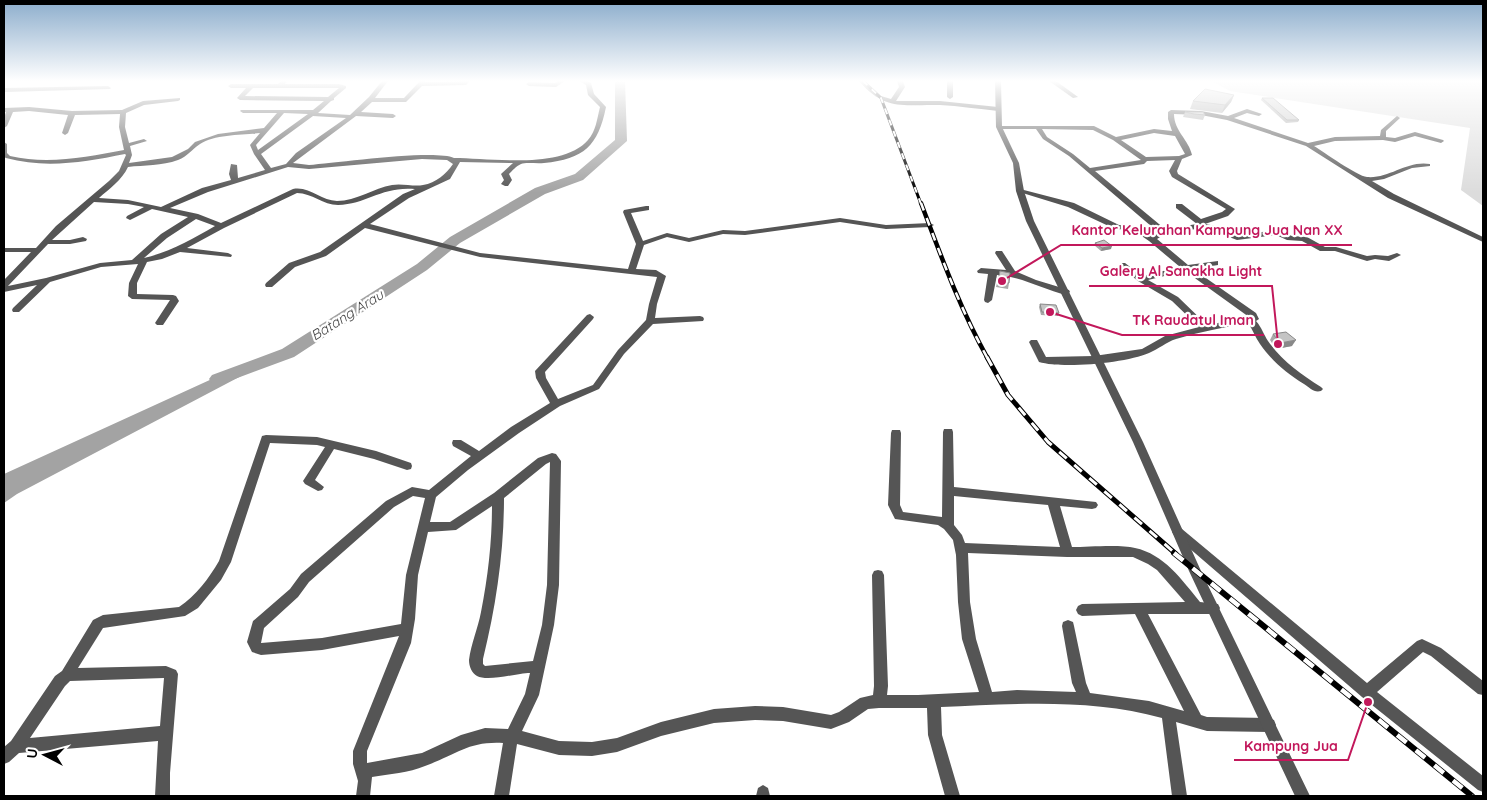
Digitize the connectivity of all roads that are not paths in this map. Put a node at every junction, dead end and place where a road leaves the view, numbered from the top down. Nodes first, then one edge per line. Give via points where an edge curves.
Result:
1 (70, 118) edge
2 (123, 118) edge
3 (276, 118) edge
4 (307, 118) edge
5 (348, 118) edge
6 (602, 118) edge
7 (999, 118) edge
8 (1172, 118) edge
9 (1229, 118) edge
10 (1398, 118) dead end
11 (999, 127) junction
12 (1038, 128) junction
13 (266, 130) junction
14 (65, 133) dead end
15 (1176, 134) junction
16 (1383, 138) junction
17 (1115, 139) junction
18 (144, 141) dead end
19 (1441, 142) dead end
20 (4, 144) edge
21 (1308, 145) junction
22 (128, 148) junction
23 (257, 154) junction
24 (1179, 158) junction
25 (1144, 159) junction
26 (453, 160) junction
27 (519, 162) junction
28 (288, 164) junction
29 (126, 165) junction
30 (233, 165) dead end
31 (1428, 165) dead end
32 (269, 170) junction
33 (1088, 170) junction
34 (1360, 179) junction
35 (235, 181) junction
36 (505, 184) dead end
37 (422, 188) junction
38 (1020, 191) junction
39 (91, 200) junction
40 (152, 206) junction
41 (1179, 206) dead end
42 (162, 208) junction
43 (646, 208) dead end
44 (195, 216) junction
45 (130, 218) dead end
46 (1201, 224) junction
47 (364, 225) junction
48 (930, 225) dead end
49 (221, 226) junction
50 (1163, 232) junction
51 (83, 239) dead end
52 (1152, 239) junction
53 (1483, 240) edge
54 (44, 242) junction
55 (640, 244) junction
56 (179, 249) junction
57 (4, 250) edge
58 (36, 250) junction
59 (999, 253) dead end
60 (228, 255) dead end
61 (1397, 255) dead end
62 (144, 260) junction
63 (134, 262) junction
64 (1216, 263) dead end
65 (1122, 265) dead end
66 (1186, 268) junction
67 (982, 271) dead end
68 (993, 271) junction
69 (631, 272) junction
70 (1012, 273) junction
71 (1141, 279) junction
72 (47, 280) junction
73 (4, 284) edge
74 (269, 285) dead end
75 (4, 289) edge
76 (1066, 292) junction
77 (988, 300) dead end
78 (16, 310) dead end
79 (590, 317) dead end
80 (700, 319) dead end
81 (1250, 320) junction
82 (650, 321) junction
83 (160, 323) dead end
84 (1205, 328) junction
85 (1034, 342) dead end
86 (1096, 358) junction
87 (1318, 390) dead end
88 (556, 404) junction
89 (948, 432) dead end
90 (896, 433) dead end
91 (457, 443) dead end
92 (331, 445) junction
93 (479, 456) junction
94 (407, 466) dead end
95 (318, 487) dead end
96 (948, 491) junction
97 (431, 495) junction
98 (498, 496) junction
99 (1053, 501) junction
100 (1092, 505) dead end
101 (948, 526) junction
102 (423, 527) junction
103 (1177, 531) junction
104 (961, 548) junction
105 (1067, 552) junction
106 (878, 575) dead end
107 (1197, 607) junction
108 (1138, 608) junction
109 (1214, 608) junction
110 (1082, 610) dead end
111 (1068, 626) dead end
112 (407, 629) junction
113 (539, 667) junction
114 (67, 674) junction
115 (1483, 689) edge
116 (1367, 692) junction
117 (988, 699) junction
118 (1085, 699) junction
119 (879, 701) junction
120 (934, 701) junction
121 (1168, 714) junction
122 (1197, 722) junction
123 (1270, 725) junction
124 (166, 733) junction
125 (512, 736) junction
126 (16, 746) junction
127 (4, 757) edge
128 (363, 771) junction
129 (1483, 784) edge
130 (163, 796) edge
131 (363, 796) edge
132 (502, 796) edge
133 (953, 796) edge
134 (1180, 796) edge
135 (1303, 796) edge

1 - 14 street
2 - 22 street via 122,127
3 - 13 street
4 - 23 street
5 - 28 street
6 - 27 street via 593,139 576,152 558,161
7 - 11 street
8 - 15 street
9 - 21 street
10 - 16 street via 1383,132
11 - 12 street
11 - 38 street via 1016,163
12 - 17 street via 1094,128
12 - 33 street via 1046,138
13 - 23 street via 253,145
13 - 29 street via 216,136 197,143 185,154 158,163
15 - 17 street via 1154,131
15 - 24 street via 1190,153
16 - 19 street via 1398,140 1415,134
16 - 21 street via 1335,139
17 - 25 street
18 - 22 street
20 - 22 street via 4,153 8,157 50,162 95,158
21 - 34 street
22 - 29 street
23 - 32 street
24 - 25 street
24 - 46 street via 1173,171 1175,175 1231,209
25 - 33 street via 1144,162
26 - 27 street
26 - 28 street via 422,157 308,167
26 - 37 street via 457,165 447,177
27 - 36 street via 504,174 508,180
28 - 32 street
29 - 39 street via 112,183
30 - 35 street
31 - 34 street via 1407,166 1390,176
32 - 35 street
33 - 50 street
34 - 53 street
35 - 42 street
37 - 47 street
37 - 49 street via 390,187 359,199 337,203 296,191
38 - 52 street via 1071,205 1118,227 1135,228
38 - 76 street via 1030,221
39 - 40 street
39 - 54 street
40 - 42 street
40 - 45 street
41 - 46 street
42 - 44 street
43 - 55 street via 627,212
44 - 49 street
44 - 63 street via 164,236
46 - 50 street
46 - 61 street via 1237,238 1277,232 1290,238 1304,239 1323,249 1336,249 1366,259 1389,259
47 - 69 street via 480,255
47 - 74 street via 319,257 295,263
48 - 55 street via 886,227 840,220 745,233 723,232 689,240 667,236
49 - 56 street
50 - 52 street
51 - 54 street
52 - 66 street
54 - 58 street
55 - 69 street
56 - 60 street
56 - 62 street
57 - 58 street
58 - 73 street
59 - 70 street
62 - 63 street
62 - 83 street via 133,283 132,296 173,298
63 - 72 street via 100,265
64 - 66 street
65 - 71 street
66 - 71 street
66 - 81 street via 1255,317
67 - 68 street
68 - 70 street
68 - 77 street
69 - 82 street via 662,276
70 - 76 street
71 - 84 street via 1175,299
72 - 75 street
72 - 78 street
76 - 86 street
79 - 88 street via 540,371
80 - 82 street
81 - 84 street
81 - 87 street via 1262,341 1291,372
82 - 88 street via 596,386
84 - 86 street via 1162,340 1145,351
85 - 86 street via 1042,360 1074,362
86 - 103 street
88 - 93 street
89 - 96 street
90 - 101 street via 896,511 899,516 940,521
91 - 93 street
92 - 94 street
92 - 95 street via 309,481
92 - 114 street via 302,439 266,439 225,562 194,604 181,612 98,624
93 - 97 street
96 - 99 street
96 - 101 street
97 - 102 street
97 - 112 street via 412,491 390,504 305,578 294,593 258,625 254,642 261,649 299,647
98 - 102 street via 452,527
98 - 113 street via 492,594 476,666 485,672
98 - 113 street via 542,461 554,459 553,585
99 - 100 street
99 - 105 street
101 - 104 street via 958,538
102 - 112 street via 412,575
103 - 109 street
103 - 116 street
104 - 105 street
104 - 117 street via 969,639
105 - 107 street via 1134,552 1151,558
106 - 119 street
107 - 108 street
107 - 109 street
108 - 110 street
108 - 122 street
109 - 123 street
111 - 118 street
112 - 128 street via 400,656 360,751
113 - 125 street via 532,696
114 - 124 street via 159,671 171,674
114 - 126 street
115 - 116 street via 1436,652 1422,645
116 - 129 street
117 - 118 street
117 - 120 street
118 - 121 street
119 - 120 street
119 - 125 street via 865,703 831,722 783,714 714,716 661,729 617,745 592,749 559,748
120 - 133 street via 935,734
121 - 122 street
121 - 134 street
122 - 123 street
123 - 135 street
124 - 126 street
124 - 130 street
125 - 128 street via 496,734 473,738 423,760
125 - 132 street
126 - 127 street
128 - 131 street

